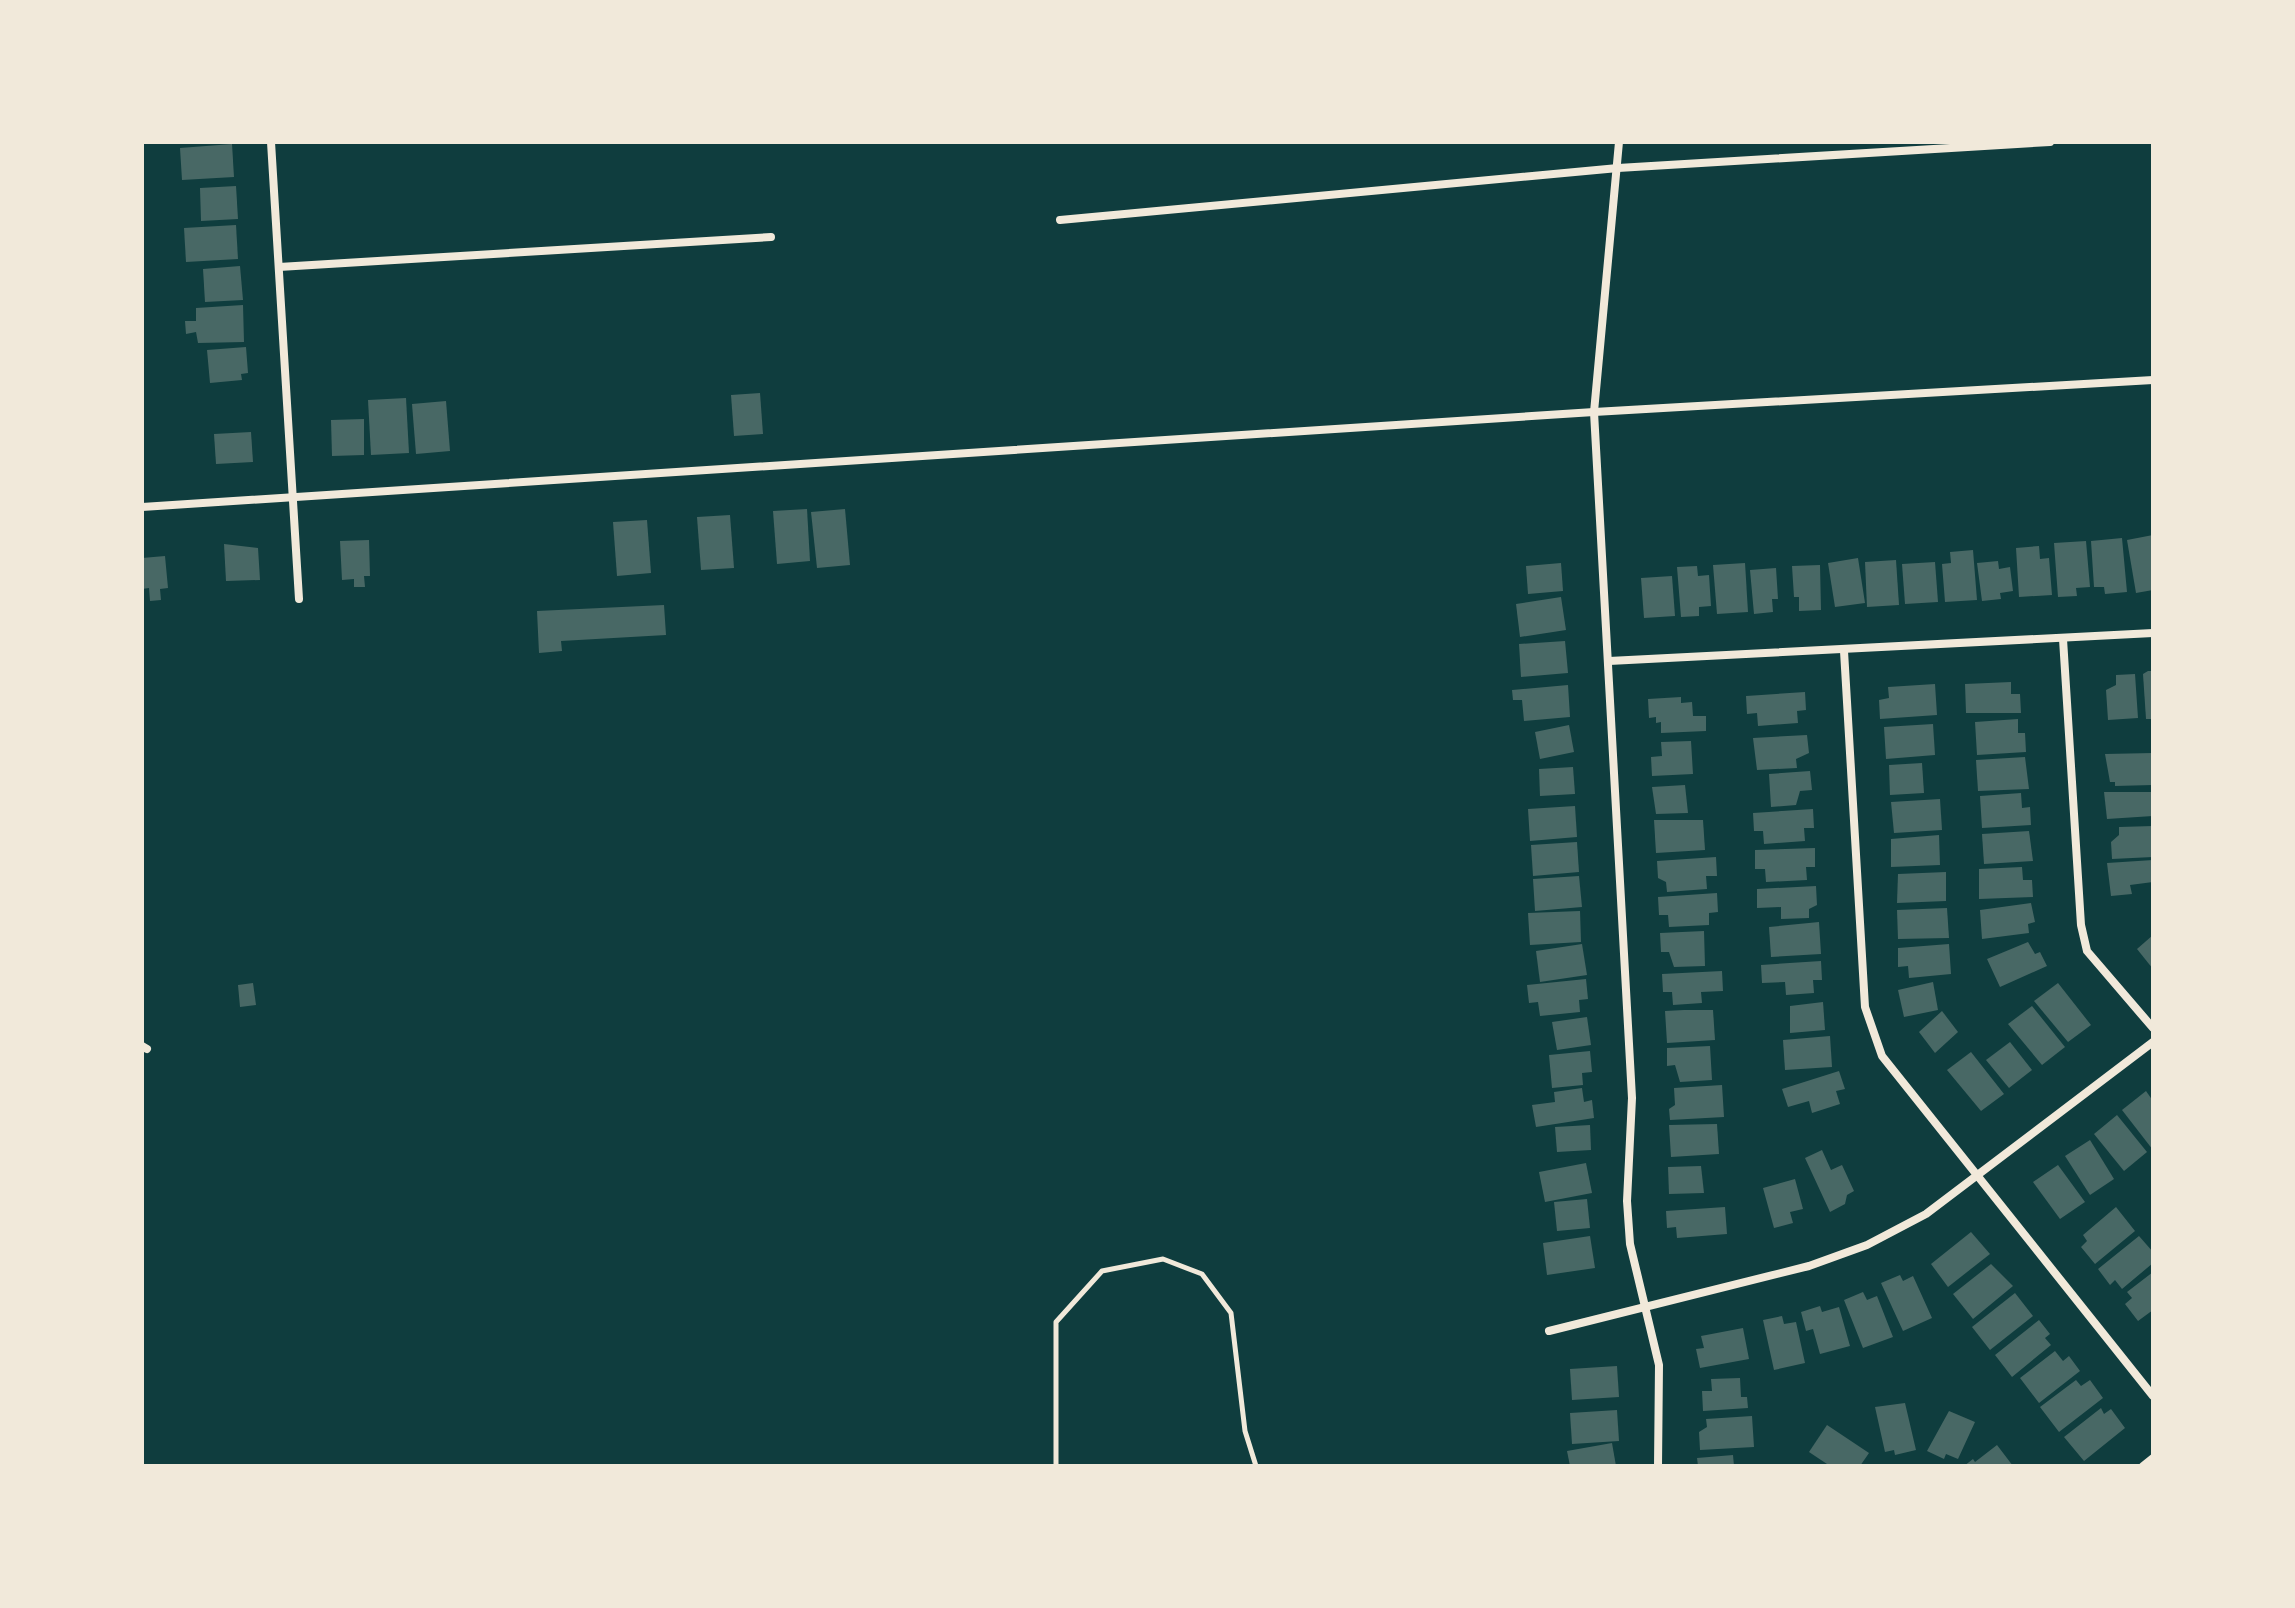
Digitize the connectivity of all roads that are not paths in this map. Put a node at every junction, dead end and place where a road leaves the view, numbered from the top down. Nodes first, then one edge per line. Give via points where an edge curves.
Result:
1 (271, 142) edge
2 (1619, 142) edge
3 (2050, 142) edge
4 (1618, 168) junction
5 (1060, 220) dead end
6 (771, 237) dead end
7 (279, 267) junction
8 (2153, 380) edge
9 (1594, 412) junction
10 (293, 500) junction
11 (142, 507) edge
12 (299, 599) dead end
13 (2153, 633) edge
14 (2063, 639) junction
15 (1844, 651) junction
16 (1609, 661) junction
17 (2153, 1028) edge
18 (2153, 1042) edge
19 (1977, 1175) junction
20 (1647, 1307) junction
21 (1549, 1331) dead end
22 (2153, 1396) edge
23 (2153, 1458) edge
24 (1056, 1466) edge
25 (1256, 1466) edge
26 (1658, 1466) edge
27 (2143, 1466) edge

1 - 7 street
2 - 4 street
3 - 4 street
4 - 5 street
4 - 9 street
6 - 7 street
7 - 10 street
8 - 9 street
9 - 10 street
9 - 16 street
10 - 11 street
10 - 12 street
13 - 14 street
14 - 15 street
14 - 17 street via 2087,951
15 - 16 street
15 - 19 street via 1865,1007 1882,1056
16 - 20 street via 1632,1098 1627,1201 1630,1244
18 - 19 street
19 - 20 street via 1926,1214 1867,1245 1809,1266
19 - 22 street
20 - 21 street
20 - 26 street via 1659,1365
23 - 27 street
24 - 25 lane via 1056,1322 1102,1271 1163,1259 1202,1274 1231,1313 1245,1431

